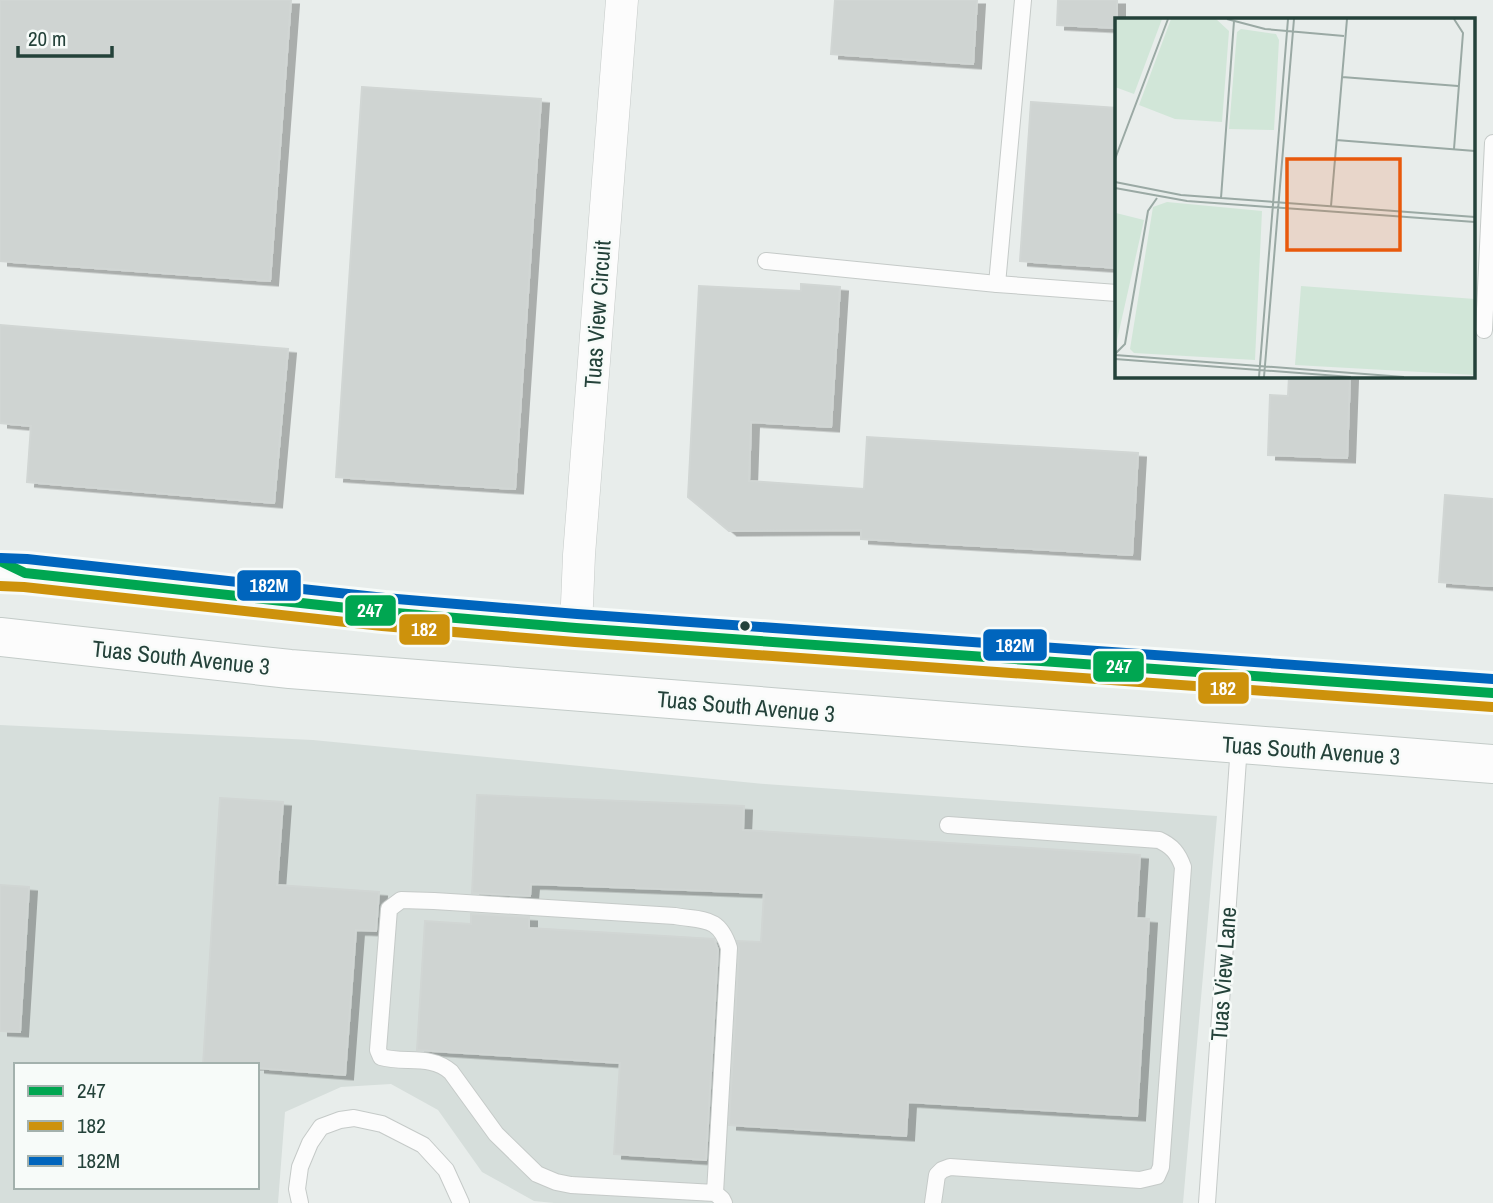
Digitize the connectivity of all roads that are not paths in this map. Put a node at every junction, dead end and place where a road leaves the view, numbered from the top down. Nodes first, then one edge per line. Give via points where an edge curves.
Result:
1 (622, 0) edge
2 (1023, 0) edge
3 (1493, 143) edge
4 (766, 261) dead end
5 (998, 284) junction
6 (1115, 293) edge
7 (1484, 330) edge
8 (9, 569) edge
9 (576, 628) junction
10 (0, 637) edge
11 (1493, 693) edge
12 (1239, 745) junction
13 (1493, 764) edge
14 (948, 825) dead end
15 (719, 1198) edge
16 (300, 1203) edge
17 (461, 1203) edge
18 (933, 1203) edge
19 (1207, 1203) edge

1 - 9 street, Tuas View Circuit
2 - 5 lane
3 - 7 lane
4 - 5 lane
5 - 6 lane
8 - 9 street
9 - 11 street
10 - 12 street, Tuas South Avenue 3 via 290,669
12 - 13 street, Tuas South Avenue 3
12 - 19 lane, Tuas View Lane
14 - 18 lane via 1159,840 1170,845 1183,867 1157,1176 1140,1180 950,1167 937,1175
15 - 15 lane via 729,948 718,926 675,916 434,901 401,900 389,909 381,1057 444,1066 496,1134 537,1174 556,1182
16 - 17 lane via 296,1188 310,1143 321,1128 354,1118 382,1124 423,1145 446,1170

